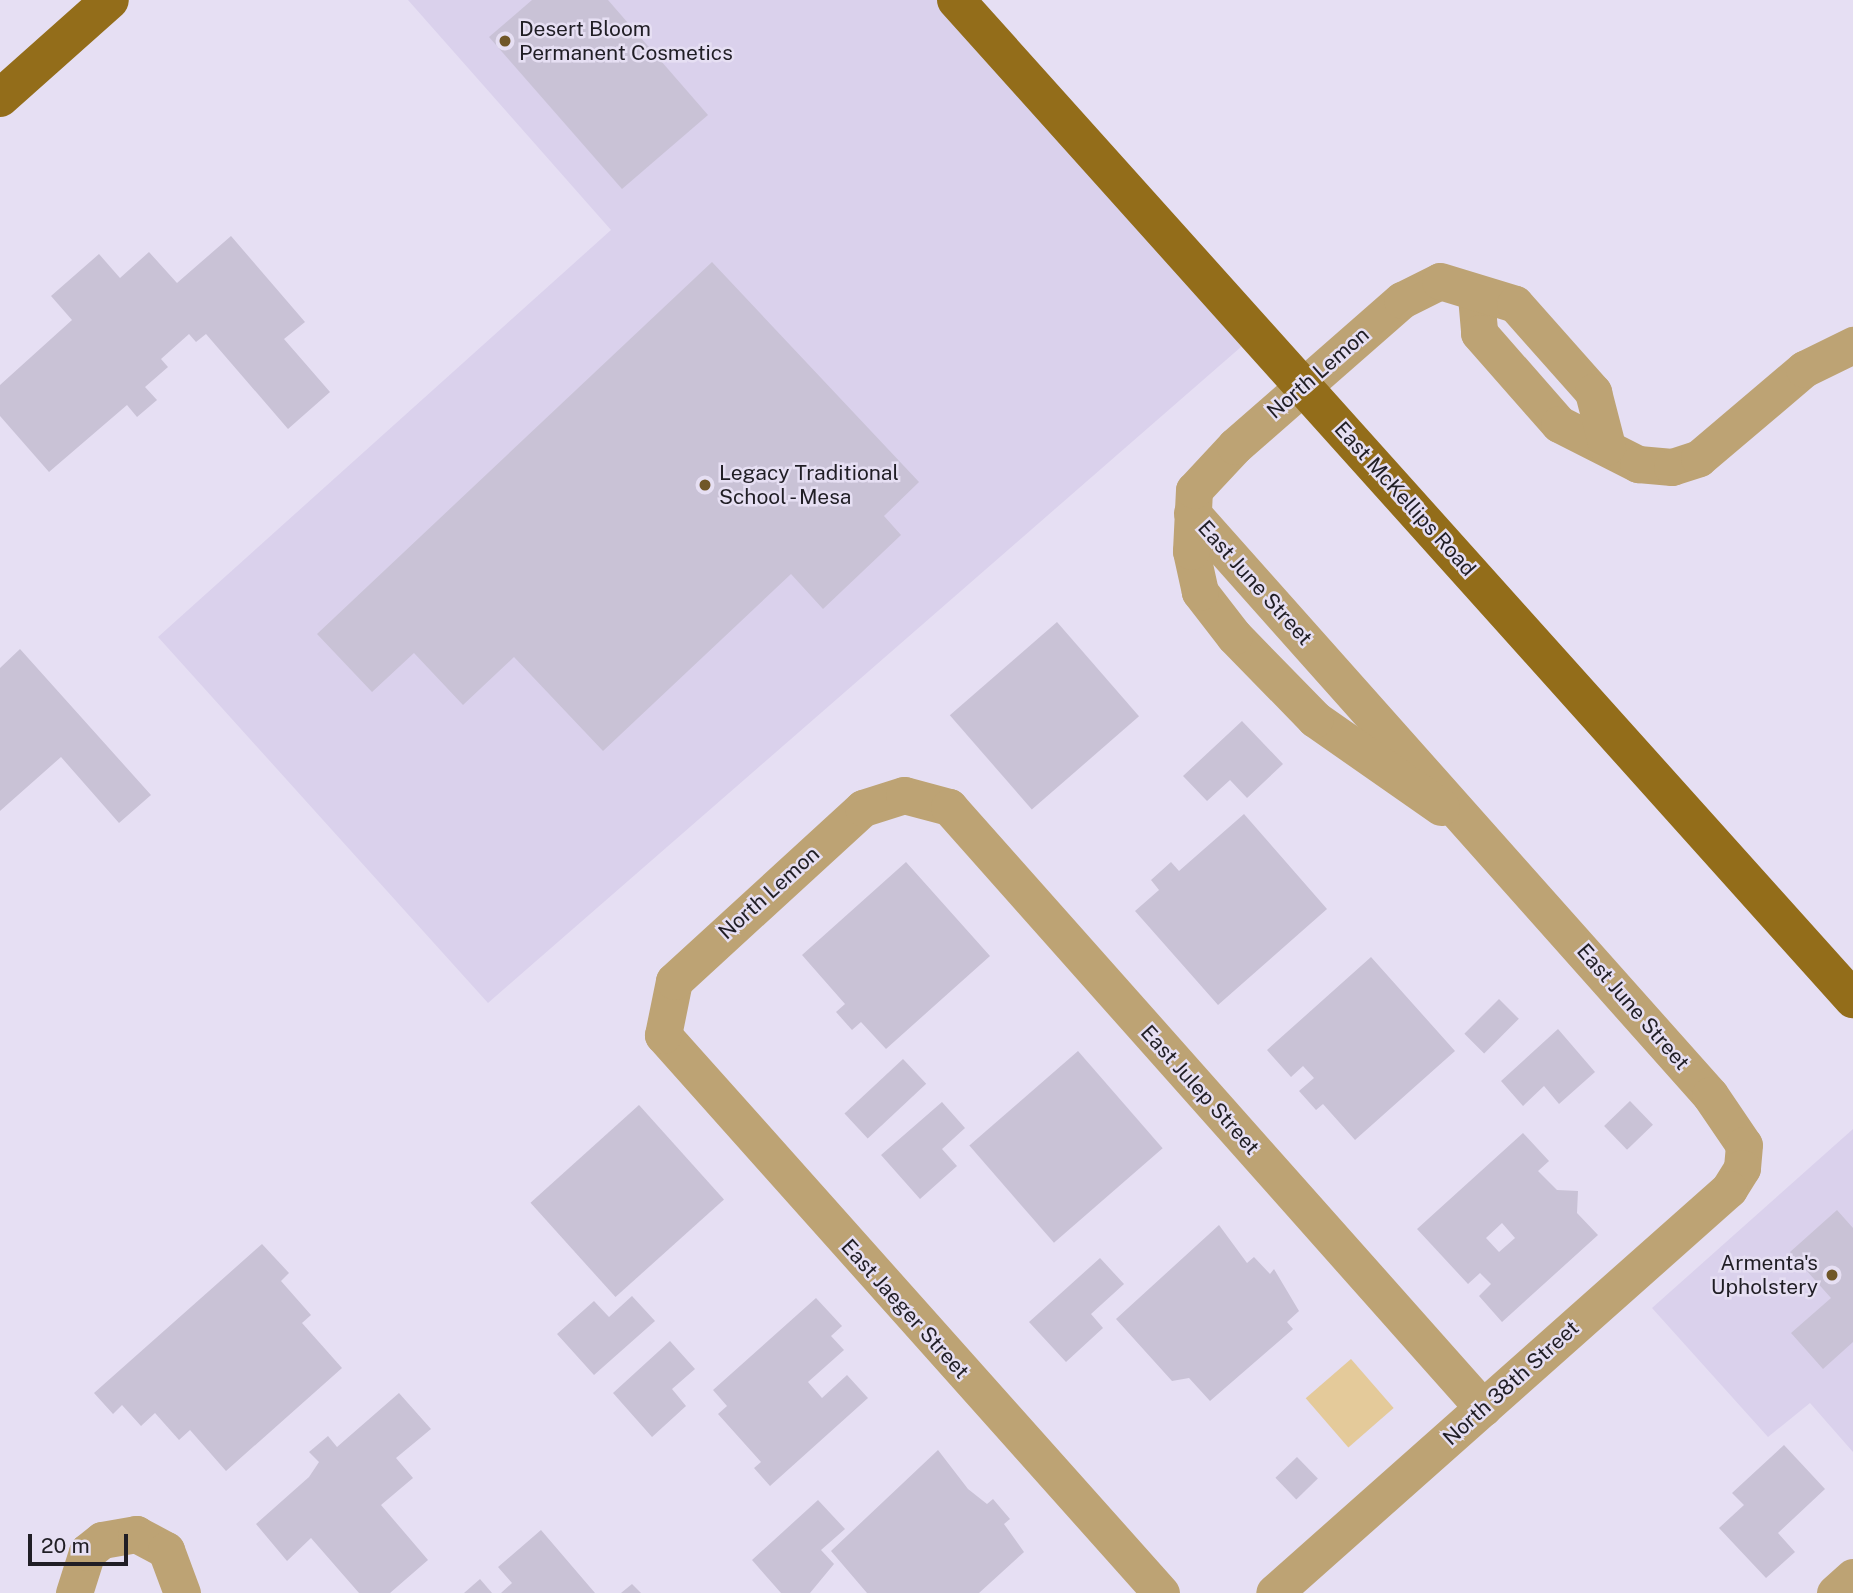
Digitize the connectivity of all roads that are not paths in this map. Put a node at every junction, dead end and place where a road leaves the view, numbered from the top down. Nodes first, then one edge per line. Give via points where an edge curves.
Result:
1 (110, 0) edge
2 (956, 0) edge
3 (0, 98) edge
4 (1853, 345) edge
5 (1304, 387) junction
6 (1192, 513) junction
7 (1281, 613) junction
8 (1244, 647) junction
9 (904, 794) joint
10 (1472, 825) junction
11 (1853, 999) edge
12 (663, 1020) joint
13 (1742, 1168) joint
14 (1483, 1408) junction
15 (1853, 1577) edge
16 (74, 1593) edge
17 (182, 1593) edge
18 (1161, 1593) edge
19 (1274, 1593) edge
20 (1835, 1593) edge

1 - 3 main road
2 - 5 main road, East McKellips Road
4 - 5 street, North Lemon via 1804,369 1699,458 1672,467 1638,464 1559,424 1479,333 1476,296 1456,282 1419,289
5 - 6 street, North Lemon via 1194,490
5 - 11 main road, East McKellips Road
6 - 7 street, East June Street
6 - 8 street, East June Street via 1200,592
7 - 8 street
7 - 10 street, East June Street
8 - 10 street, East June Street via 1357,752
9 - 12 street, North Lemon via 863,808 674,981
9 - 14 street, East Julep Street via 949,807
10 - 13 street, East June Street via 1731,1120 1744,1144
12 - 18 street, East Jaeger Street via 673,1051
13 - 14 street, North 38th Street via 1729,1189
14 - 19 street, North 38th Street
15 - 20 street
16 - 17 street via 87,1552 102,1541 136,1534 166,1550

